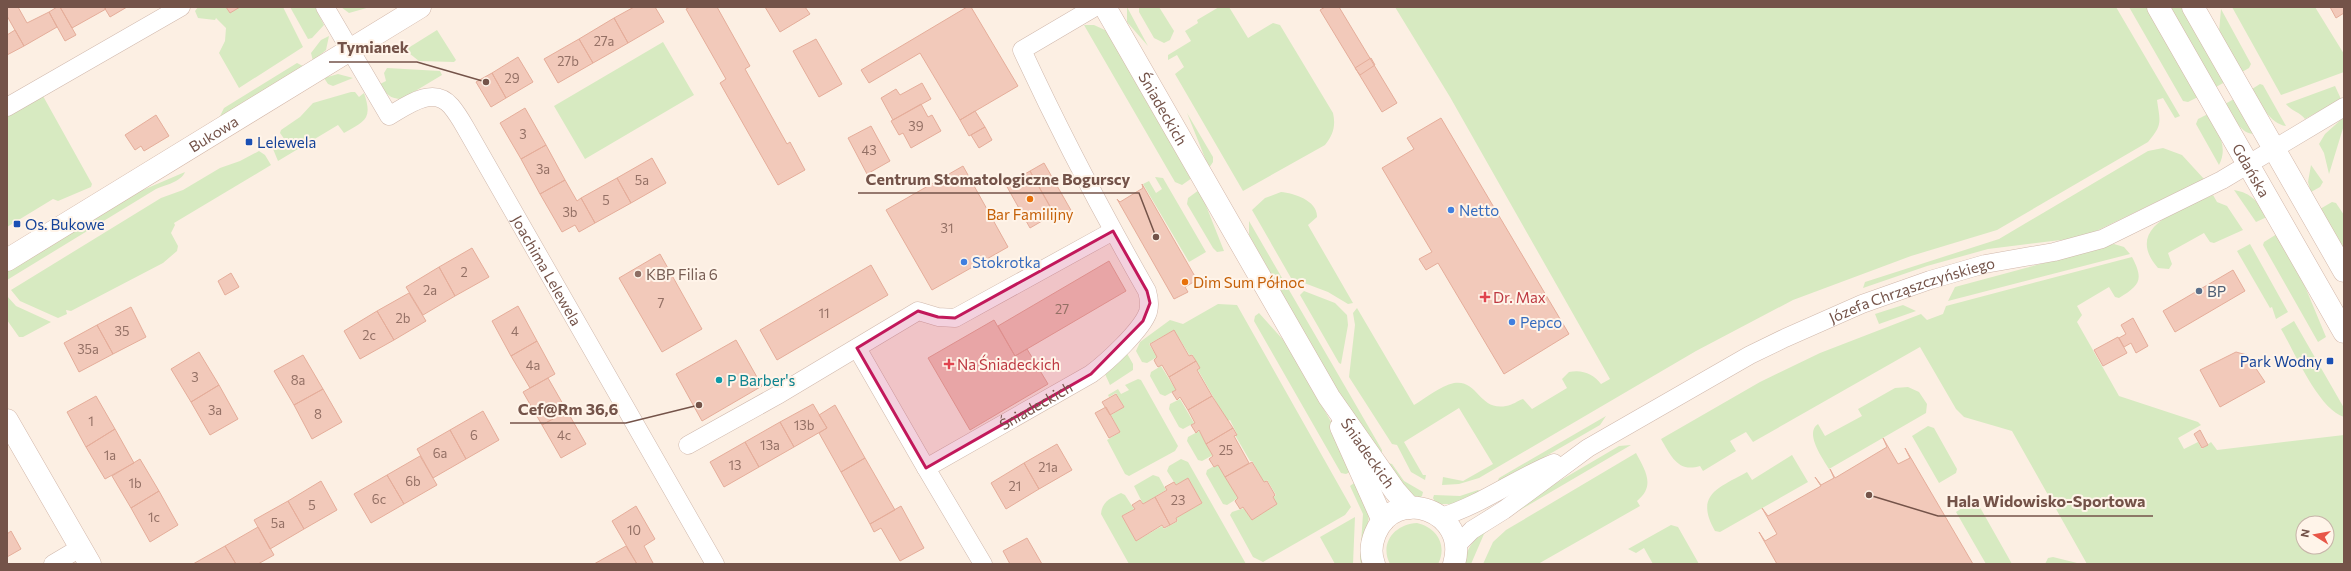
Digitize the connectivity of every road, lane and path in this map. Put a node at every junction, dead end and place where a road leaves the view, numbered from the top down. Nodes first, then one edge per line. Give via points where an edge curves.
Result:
1 (181, 7) edge
2 (325, 7) edge
3 (420, 7) edge
4 (1095, 7) edge
5 (1105, 7) edge
6 (2158, 7) edge
7 (2193, 7) edge
8 (350, 49) junction
9 (7, 107) edge
10 (2344, 107) edge
11 (2274, 149) junction
12 (2248, 165) junction
13 (1113, 231) junction
14 (7, 260) edge
15 (2344, 272) edge
16 (2344, 332) edge
17 (857, 348) junction
18 (1329, 397) junction
19 (7, 420) edge
20 (688, 445) dead end
21 (1588, 448) junction
22 (926, 468) junction
23 (1410, 508) junction
24 (1441, 517) junction
25 (1383, 522) junction
26 (1456, 555) edge
27 (85, 556) edge
28 (53, 564) edge
29 (715, 564) edge
30 (983, 564) edge
31 (1374, 564) edge

1 - 9 street
2 - 8 street
3 - 8 street, Bukowa
4 - 13 street, Śniadeckich via 1022,50 1061,134
5 - 18 street, Śniadeckich
6 - 12 street, Gdańska
7 - 11 street, Gdańska
8 - 14 street, Bukowa
8 - 29 street, Joachima Lelewela via 389,116 418,100 431,97 450,105 554,281
10 - 11 street, Józefa Chrząszczyńskiego
11 - 12 street, Józefa Chrząszczyńskiego
11 - 15 street, Gdańska
12 - 16 street, Gdańska
12 - 21 street, Józefa Chrząszczyńskiego via 2215,184 2102,239 2054,252 1985,264 1862,304 1819,322 1750,355
13 - 17 street via 955,318 938,317 918,311
13 - 22 street, Śniadeckich via 1147,291 1150,303 1143,321 1102,366 1091,374
17 - 20 street
17 - 22 street
18 - 23 street, Śniadeckich
18 - 25 street, Śniadeckich
19 - 27 street
21 - 24 street, Józefa Chrząszczyńskiego via 1523,476 1465,509
21 - 26 street, Józefa Chrząszczyńskiego via 1504,510 1472,530
22 - 30 street
23 - 24 street via 1428,509
23 - 25 street via 1399,510
24 - 26 street via 1452,529
25 - 31 street via 1373,539 1371,549
27 - 28 street

